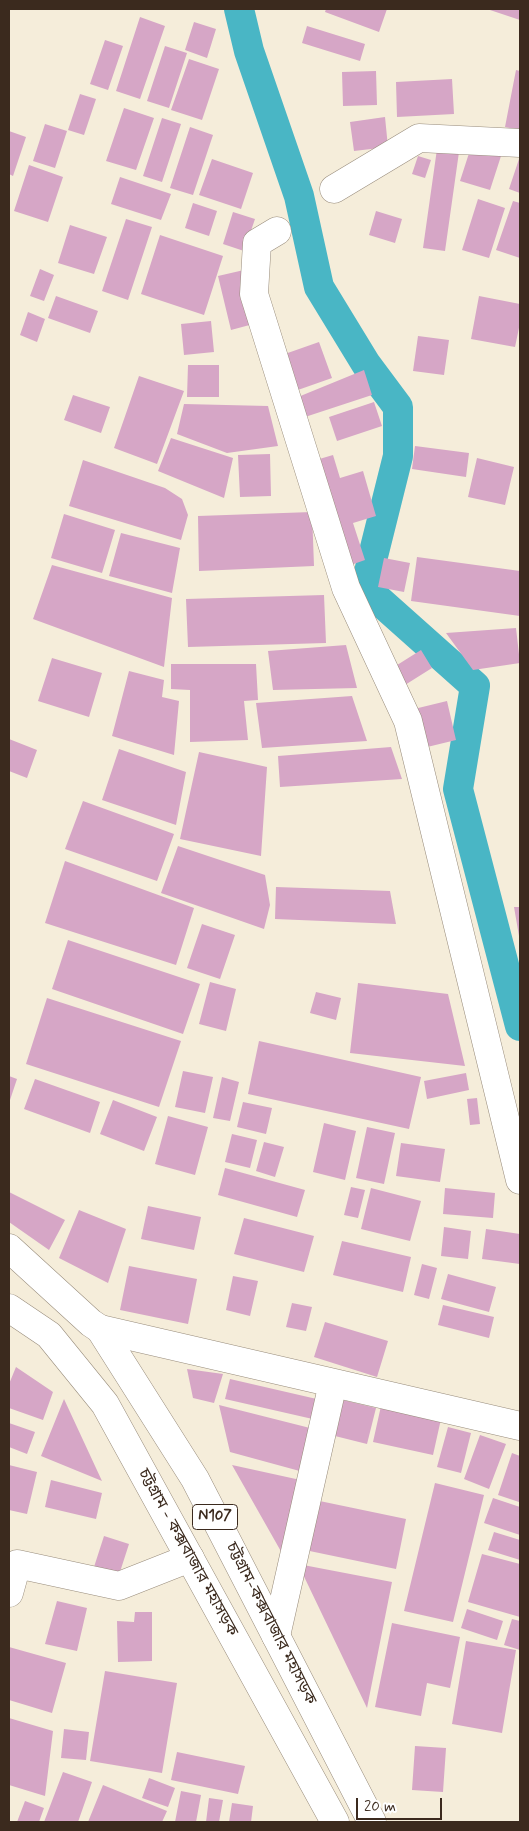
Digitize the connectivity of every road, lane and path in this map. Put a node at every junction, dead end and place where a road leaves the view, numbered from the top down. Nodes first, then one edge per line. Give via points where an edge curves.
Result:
1 (520, 143) edge
2 (334, 189) dead end
3 (277, 231) dead end
4 (520, 1180) edge
5 (9, 1248) edge
6 (9, 1308) edge
7 (100, 1329) junction
8 (333, 1383) junction
9 (520, 1426) edge
10 (190, 1558) junction
11 (9, 1593) edge
12 (276, 1636) junction
13 (335, 1822) edge
14 (372, 1822) edge

1 - 2 main road via 419,138
3 - 4 main road via 257,243 254,294 346,588 408,721
5 - 7 main road, চট্টগ্রাম-কক্সবাজার মহাসড়ক / N107
6 - 10 main road, চট্টগ্রাম - কক্সবাজার মহাসড়ক / N107 via 49,1335 105,1404
7 - 8 main road
7 - 12 main road, চট্টগ্রাম-কক্সবাজার মহাসড়ক / N107 via 195,1479
8 - 9 main road
8 - 12 main road
10 - 11 main road via 118,1586 17,1564
10 - 13 main road, চট্টগ্রাম - কক্সবাজার মহাসড়ক / N107
12 - 14 main road, চট্টগ্রাম-কক্সবাজার মহাসড়ক / N107

